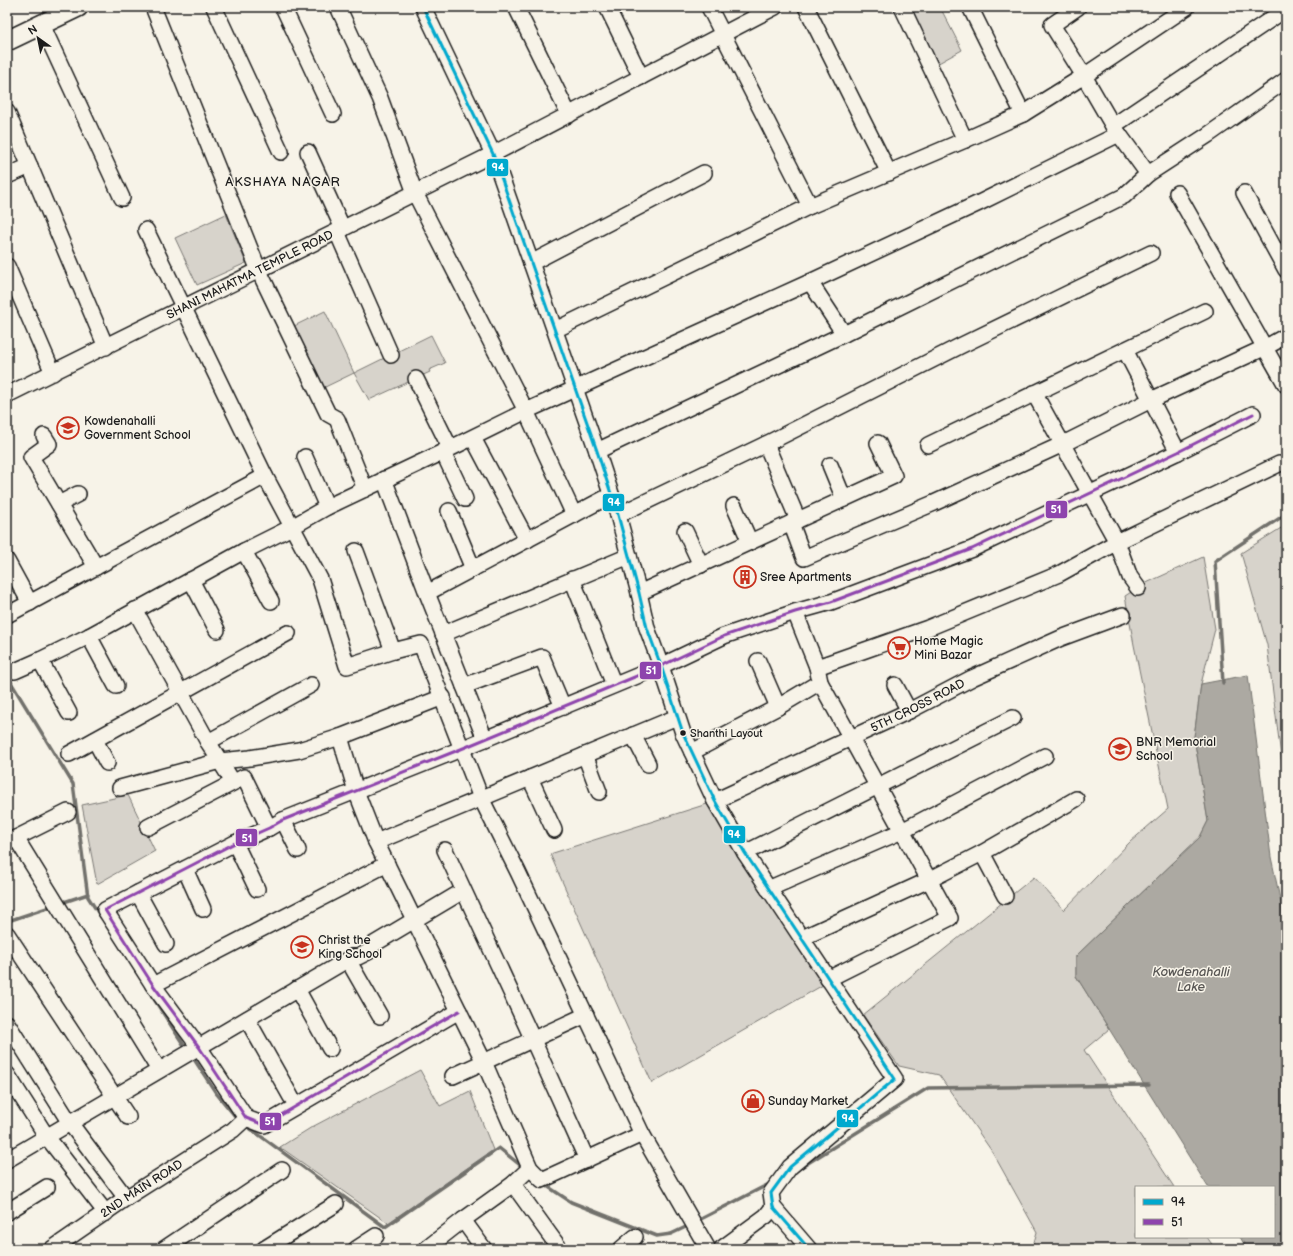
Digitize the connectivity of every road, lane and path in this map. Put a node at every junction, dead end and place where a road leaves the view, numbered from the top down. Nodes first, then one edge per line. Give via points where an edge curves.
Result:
1 (153, 7) edge
2 (214, 7) edge
3 (283, 7) edge
4 (338, 7) edge
5 (423, 7) edge
6 (516, 7) edge
7 (607, 7) edge
8 (709, 7) edge
9 (775, 7) edge
10 (806, 7) edge
11 (902, 7) edge
12 (970, 7) edge
13 (1078, 7) edge
14 (1187, 7) edge
15 (1286, 9) edge
16 (66, 10) edge
17 (42, 25) junction
18 (723, 34) junction
19 (8, 39) edge
20 (1084, 76) junction
21 (641, 77) junction
22 (1286, 80) edge
23 (7, 112) edge
24 (332, 114) dead end
25 (1023, 114) junction
26 (569, 115) junction
27 (1116, 130) junction
28 (965, 140) junction
29 (281, 152) dead end
30 (308, 152) dead end
31 (493, 154) junction
32 (30, 166) junction
33 (704, 173) dead end
34 (889, 173) junction
35 (1148, 174) junction
36 (7, 176) edge
37 (415, 193) junction
38 (1177, 193) dead end
39 (1244, 194) dead end
40 (122, 198) dead end
41 (810, 206) junction
42 (146, 230) dead end
43 (340, 230) junction
44 (1151, 254) dead end
45 (531, 263) junction
46 (7, 266) edge
47 (1286, 270) edge
48 (259, 271) junction
49 (810, 282) junction
50 (183, 308) junction
51 (1205, 311) dead end
52 (555, 330) junction
53 (844, 334) junction
54 (1286, 336) edge
55 (106, 347) junction
56 (1266, 347) junction
57 (1125, 350) junction
58 (391, 355) dead end
59 (53, 373) junction
60 (416, 379) dead end
61 (1286, 385) edge
62 (576, 389) junction
63 (1034, 394) junction
64 (7, 396) edge
65 (1151, 400) junction
66 (526, 411) junction
67 (1253, 414) dead end
68 (44, 436) dead end
69 (473, 438) junction
70 (878, 443) dead end
71 (766, 444) junction
72 (1063, 444) junction
73 (928, 445) dead end
74 (447, 450) junction
75 (597, 451) junction
76 (1178, 452) junction
77 (305, 458) dead end
78 (1279, 464) dead end
79 (830, 465) dead end
80 (265, 476) junction
81 (384, 479) junction
82 (365, 489) junction
83 (78, 494) dead end
84 (1090, 494) junction
85 (611, 495) junction
86 (465, 499) dead end
87 (844, 499) junction
88 (59, 504) junction
89 (734, 506) dead end
90 (327, 507) junction
91 (449, 511) dead end
92 (574, 515) junction
93 (618, 515) junction
94 (795, 522) junction
95 (292, 527) junction
96 (686, 531) dead end
97 (527, 540) junction
98 (750, 542) junction
99 (1116, 542) junction
100 (244, 551) junction
101 (356, 551) dead end
102 (629, 556) junction
103 (7, 561) edge
104 (701, 565) junction
105 (96, 567) junction
106 (473, 569) junction
107 (572, 579) junction
108 (192, 580) junction
109 (1138, 588) dead end
110 (639, 593) junction
111 (427, 594) junction
112 (271, 601) dead end
113 (30, 603) junction
114 (135, 610) junction
115 (795, 612) junction
116 (7, 615) edge
117 (1123, 615) dead end
118 (217, 630) dead end
119 (288, 632) dead end
120 (443, 634) junction
121 (89, 636) junction
122 (393, 651) junction
123 (40, 660) junction
124 (758, 661) dead end
125 (662, 666) junction
126 (817, 667) junction
127 (15, 670) dead end
128 (820, 682) junction
129 (311, 685) dead end
130 (614, 685) junction
131 (895, 685) dead end
132 (116, 686) dead end
133 (464, 686) junction
134 (181, 692) junction
135 (443, 697) junction
136 (563, 707) junction
137 (778, 707) junction
138 (909, 711) junction
139 (69, 713) dead end
140 (677, 717) junction
141 (1013, 718) dead end
142 (633, 735) junction
143 (340, 737) junction
144 (485, 739) junction
145 (851, 739) junction
146 (94, 740) junction
147 (208, 742) junction
148 (461, 749) junction
149 (692, 752) junction
150 (69, 754) dead end
151 (585, 755) junction
152 (1045, 756) dead end
153 (220, 761) junction
154 (107, 763) dead end
155 (648, 764) dead end
156 (530, 778) junction
157 (233, 782) junction
158 (877, 786) junction
159 (120, 788) dead end
160 (356, 791) junction
161 (600, 792) dead end
162 (481, 798) junction
163 (1076, 799) dead end
164 (715, 801) junction
165 (68, 812) dead end
166 (283, 820) junction
167 (148, 827) dead end
168 (268, 828) junction
169 (554, 830) dead end
170 (902, 831) junction
171 (12, 840) edge
172 (376, 842) junction
173 (235, 844) junction
174 (298, 850) dead end
175 (445, 850) dead end
176 (745, 853) junction
177 (982, 853) junction
178 (387, 864) junction
179 (185, 869) junction
180 (929, 880) junction
181 (257, 889) dead end
182 (768, 890) junction
183 (463, 891) junction
184 (138, 893) junction
185 (1005, 896) dead end
186 (203, 909) dead end
187 (415, 919) junction
188 (7, 934) edge
189 (802, 938) junction
190 (166, 944) dead end
191 (348, 960) junction
192 (828, 979) junction
193 (153, 985) junction
194 (297, 989) junction
195 (459, 1011) junction
196 (586, 1015) junction
197 (380, 1016) dead end
198 (247, 1019) junction
199 (7, 1023) edge
200 (533, 1040) junction
201 (196, 1049) junction
202 (330, 1049) dead end
203 (484, 1062) junction
204 (159, 1070) junction
205 (7, 1074) edge
206 (453, 1076) dead end
207 (115, 1097) junction
208 (291, 1097) dead end
209 (128, 1117) dead end
210 (246, 1118) junction
211 (70, 1123) junction
212 (642, 1134) junction
213 (47, 1137) junction
214 (7, 1160) edge
215 (587, 1160) junction
216 (530, 1168) junction
217 (282, 1170) dead end
218 (513, 1184) junction
219 (47, 1187) dead end
220 (126, 1198) junction
221 (336, 1204) dead end
222 (773, 1207) junction
223 (7, 1212) edge
224 (106, 1213) junction
225 (463, 1220) junction
226 (376, 1236) dead end
227 (635, 1237) dead end
228 (52, 1249) edge
229 (164, 1249) edge
230 (264, 1249) edge
231 (356, 1249) edge
232 (426, 1249) edge
233 (484, 1249) edge
234 (560, 1249) edge
235 (621, 1249) edge
236 (708, 1249) edge
237 (721, 1249) edge
238 (809, 1249) edge

1 - 48 street
2 - 29 street
3 - 24 street
4 - 37 street via 380,98
5 - 31 street
6 - 26 street
7 - 21 street
8 - 18 street
9 - 18 street, SHANI MAHATMA TEMPLE ROAD
10 - 34 street
11 - 28 street
12 - 25 street
13 - 20 street via 1052,25
14 - 20 street
15 - 27 street
16 - 17 main road
17 - 19 main road
17 - 40 street
18 - 21 street, SHANI MAHATMA TEMPLE ROAD
18 - 41 street
20 - 25 street
20 - 27 street
21 - 26 street, SHANI MAHATMA TEMPLE ROAD
22 - 35 street
23 - 32 street
25 - 28 street
26 - 31 street, SHANI MAHATMA TEMPLE ROAD
27 - 35 street
27 - 49 street via 979,203
28 - 34 street
30 - 43 street
31 - 37 street, SHANI MAHATMA TEMPLE ROAD
31 - 45 street
32 - 36 street
32 - 55 street
33 - 45 street
34 - 41 street
35 - 53 street via 1124,196
37 - 43 street, SHANI MAHATMA TEMPLE ROAD
37 - 66 street
38 - 56 street
39 - 47 street
41 - 52 street
42 - 50 street
43 - 48 street, SHANI MAHATMA TEMPLE ROAD
43 - 58 street
44 - 71 street via 960,346
45 - 52 street
46 - 59 street
48 - 50 street, SHANI MAHATMA TEMPLE ROAD
48 - 82 street via 328,414 337,419
49 - 53 street
49 - 62 street
50 - 55 street, SHANI MAHATMA TEMPLE ROAD
50 - 80 street
51 - 57 street
52 - 62 street
53 - 75 street
54 - 56 street
55 - 59 street, SHANI MAHATMA TEMPLE ROAD
56 - 61 street
56 - 65 street
57 - 63 street
57 - 65 street
59 - 64 street, SHANI MAHATMA TEMPLE ROAD
60 - 74 street
62 - 66 street
62 - 75 street
63 - 72 street
63 - 73 street
65 - 72 street
65 - 76 street
66 - 69 street
66 - 92 street
67 - 76 street
68 - 88 street via 48,444 32,457
69 - 74 street
69 - 97 street
70 - 87 street via 894,476
71 - 93 street
71 - 94 street
72 - 84 street
72 - 94 street via 934,503 804,558
74 - 81 street
74 - 86 street
75 - 85 street
76 - 84 street
77 - 90 street
78 - 99 street
79 - 87 street
80 - 95 street
80 - 105 street
81 - 82 street
81 - 111 street
82 - 90 street
83 - 88 street
84 - 99 street
84 - 115 street via 972,549 831,602
85 - 92 street
85 - 93 street
87 - 94 street
88 - 105 street
89 - 98 street
90 - 95 street
91 - 106 street
92 - 97 street
93 - 102 street
94 - 98 street
95 - 100 street
95 - 122 street via 320,579 347,666
96 - 104 street
97 - 106 street
98 - 104 street
99 - 109 street via 1130,577
99 - 126 street via 1059,574 928,628
100 - 108 street
100 - 112 street
101 - 122 street
102 - 107 street
102 - 110 street
103 - 113 street
104 - 110 street
105 - 113 street
106 - 111 street
107 - 120 street
107 - 130 street
108 - 114 street
108 - 118 street
110 - 125 street via 646,628
111 - 120 street
113 - 116 street
114 - 121 street
114 - 134 street
115 - 125 street via 724,636
115 - 126 street
117 - 138 street, 5TH CROSS ROAD via 1061,638 979,675
119 - 134 street
120 - 133 street
121 - 123 street
121 - 132 street
122 - 135 street via 421,644
123 - 127 street
123 - 139 street
124 - 137 street
125 - 130 street
125 - 140 street
126 - 128 street
128 - 137 street
128 - 145 street
129 - 147 street
130 - 136 street
131 - 138 street
133 - 136 street via 542,657
133 - 144 street
134 - 146 street
134 - 147 street
135 - 143 street
135 - 148 street
136 - 144 street
137 - 149 street
138 - 145 street, 5TH CROSS ROAD
140 - 142 street
140 - 149 street
141 - 158 street
142 - 151 street
142 - 155 street
143 - 153 street via 300,750
143 - 160 street
144 - 148 street
145 - 158 street
145 - 164 street, 5TH CROSS ROAD
146 - 150 street
146 - 154 street
147 - 153 street
148 - 160 street
148 - 162 street
149 - 164 street
151 - 156 street
151 - 161 street
152 - 170 street
153 - 157 street
153 - 159 street
156 - 162 street
156 - 169 street
157 - 167 street
157 - 168 street via 244,776
158 - 170 street
158 - 176 street
160 - 166 street
160 - 172 street
162 - 172 street
162 - 196 street
163 - 177 street
164 - 176 street
165 - 171 street
166 - 168 street
166 - 174 street
168 - 173 street
170 - 180 street
170 - 182 street
171 - 204 street
172 - 178 street
173 - 179 street
173 - 181 street
175 - 183 street
176 - 182 street
177 - 180 street
177 - 185 street
178 - 187 street
178 - 193 street
179 - 184 street
179 - 186 street
180 - 189 street
180 - 192 street via 950,918
182 - 189 street
183 - 187 street
183 - 200 street
184 - 190 street
184 - 193 street via 104,910
187 - 191 street via 374,944 368,952
187 - 195 street
188 - 207 street
189 - 192 street
191 - 194 street
191 - 197 street
192 - 222 street via 895,1079 790,1167 771,1193
193 - 201 street
194 - 198 street
194 - 202 street
195 - 203 street
195 - 210 street via 264,1125
196 - 200 street
196 - 212 street
198 - 201 street
198 - 208 street
199 - 211 street
200 - 203 street
200 - 215 street
201 - 204 street
201 - 210 street
203 - 206 street
203 - 216 street
204 - 207 street
205 - 213 street
207 - 209 street
207 - 211 street
210 - 220 street, 2ND MAIN ROAD via 233,1130
211 - 213 street
211 - 220 street
212 - 215 street
212 - 236 street
213 - 214 street
213 - 224 street
215 - 216 street via 542,1180
216 - 218 street
217 - 229 street
218 - 225 street
218 - 234 street
219 - 223 street
220 - 224 street, 2ND MAIN ROAD
221 - 230 street
222 - 237 street via 766,1216
222 - 238 street
224 - 228 street, 2ND MAIN ROAD
225 - 232 street
225 - 233 street
226 - 231 street
227 - 235 street

